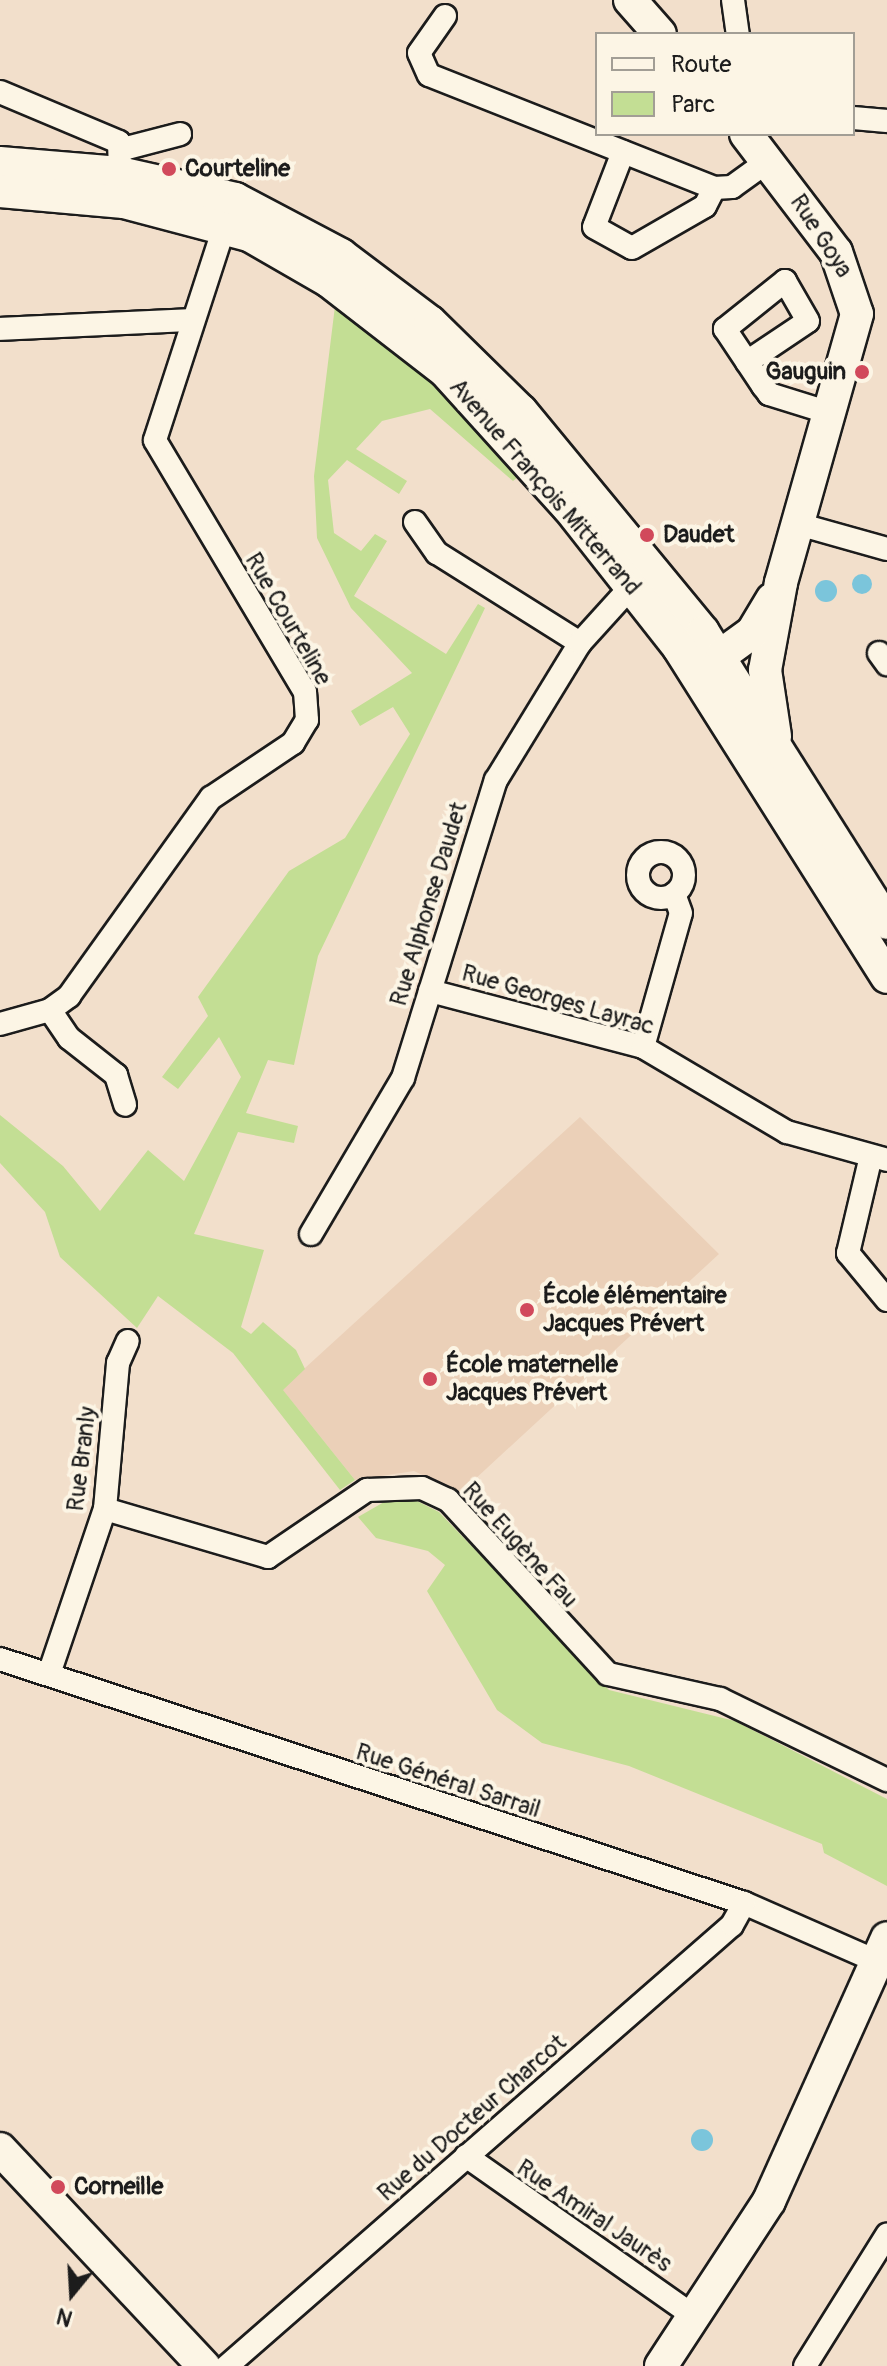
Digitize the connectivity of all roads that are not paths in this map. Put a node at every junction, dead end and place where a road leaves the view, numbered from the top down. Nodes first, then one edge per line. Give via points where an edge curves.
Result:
1 (630, 0) edge
2 (733, 0) edge
3 (445, 16) dead end
4 (658, 32) edge
5 (738, 32) edge
6 (0, 92) edge
7 (855, 118) edge
8 (887, 121) edge
9 (180, 134) dead end
10 (748, 136) edge
11 (623, 152) junction
12 (121, 161) junction
13 (768, 161) junction
14 (0, 163) edge
15 (714, 188) junction
16 (0, 191) edge
17 (225, 225) junction
18 (188, 320) junction
19 (0, 329) edge
20 (747, 362) dead end
21 (830, 413) junction
22 (415, 522) dead end
23 (798, 524) junction
24 (887, 549) edge
25 (642, 575) junction
26 (781, 583) junction
27 (580, 643) junction
28 (714, 667) junction
29 (765, 670) junction
30 (785, 761) junction
31 (674, 894) dead end
32 (882, 904) edge
33 (887, 977) edge
34 (430, 991) junction
35 (50, 1010) junction
36 (0, 1024) edge
37 (643, 1047) junction
38 (125, 1105) dead end
39 (879, 1158) edge
40 (311, 1234) dead end
41 (887, 1300) edge
42 (128, 1341) dead end
43 (105, 1509) junction
44 (0, 1659) edge
45 (49, 1674) junction
46 (887, 1780) edge
47 (744, 1903) junction
48 (882, 1953) edge
49 (0, 2149) edge
50 (466, 2156) junction
51 (887, 2235) edge
52 (695, 2317) junction
53 (665, 2365) edge
54 (204, 2366) edge
55 (227, 2366) edge
56 (805, 2366) edge

1 - 4 street
2 - 5 street
3 - 11 street via 419,53 429,75
6 - 12 street via 101,131
7 - 8 street
9 - 12 street
10 - 13 street, Rue Goya
11 - 15 street
11 - 15 street via 594,227 621,244 641,248 705,206
12 - 14 street, Avenue François Mitterrand
12 - 25 street, Avenue François Mitterrand via 258,208 388,288 493,380
13 - 15 street via 732,187
13 - 21 street, Rue Goya via 827,237 853,287 855,329
16 - 17 street, Avenue François Mitterrand via 124,202
17 - 18 street, Rue Courteline
17 - 25 street, Avenue François Mitterrand via 329,281 445,371
18 - 19 street
18 - 35 street, Rue Courteline via 155,431 157,450 305,692 307,720 293,743 211,798 69,996
20 - 21 street via 772,396
21 - 23 street, Rue Goya
22 - 27 street via 437,553
23 - 24 street
23 - 26 street, Rue Goya
25 - 27 street, Rue Alphonse Daudet
25 - 28 street, Avenue François Mitterrand
26 - 28 street, Rue Goya via 758,627
26 - 29 street, Rue Goya
27 - 34 street, Rue Alphonse Daudet via 528,722 475,828
28 - 29 street
28 - 30 street, Avenue François Mitterrand
28 - 33 street, Avenue François Mitterrand
29 - 30 street, Rue Goya via 768,714
30 - 32 street, Avenue François Mitterrand
31 - 37 street via 681,913
34 - 37 street, Rue Georges Layrac
34 - 40 street, Rue Alphonse Daudet via 390,1104
35 - 36 street, Rue Courteline
35 - 38 street via 69,1038 116,1075
37 - 39 street, Rue Georges Layrac via 787,1132
39 - 41 street via 848,1253
42 - 43 street, Rue Branly via 118,1363
43 - 45 street, Rue Branly
43 - 46 street, Rue Eugène Fau via 268,1557 367,1490 422,1488 448,1500 594,1665 620,1680 744,1709
44 - 45 street, Rue Général Sarrail
45 - 47 street, Rue Général Sarrail
47 - 48 street, Rue Général Sarrail
47 - 50 street, Rue du Docteur Charcot via 732,1925
48 - 52 street via 780,2180
49 - 54 street
50 - 52 street, Rue Amiral Jaurès
50 - 55 street, Rue du Docteur Charcot
51 - 56 street
52 - 53 street

